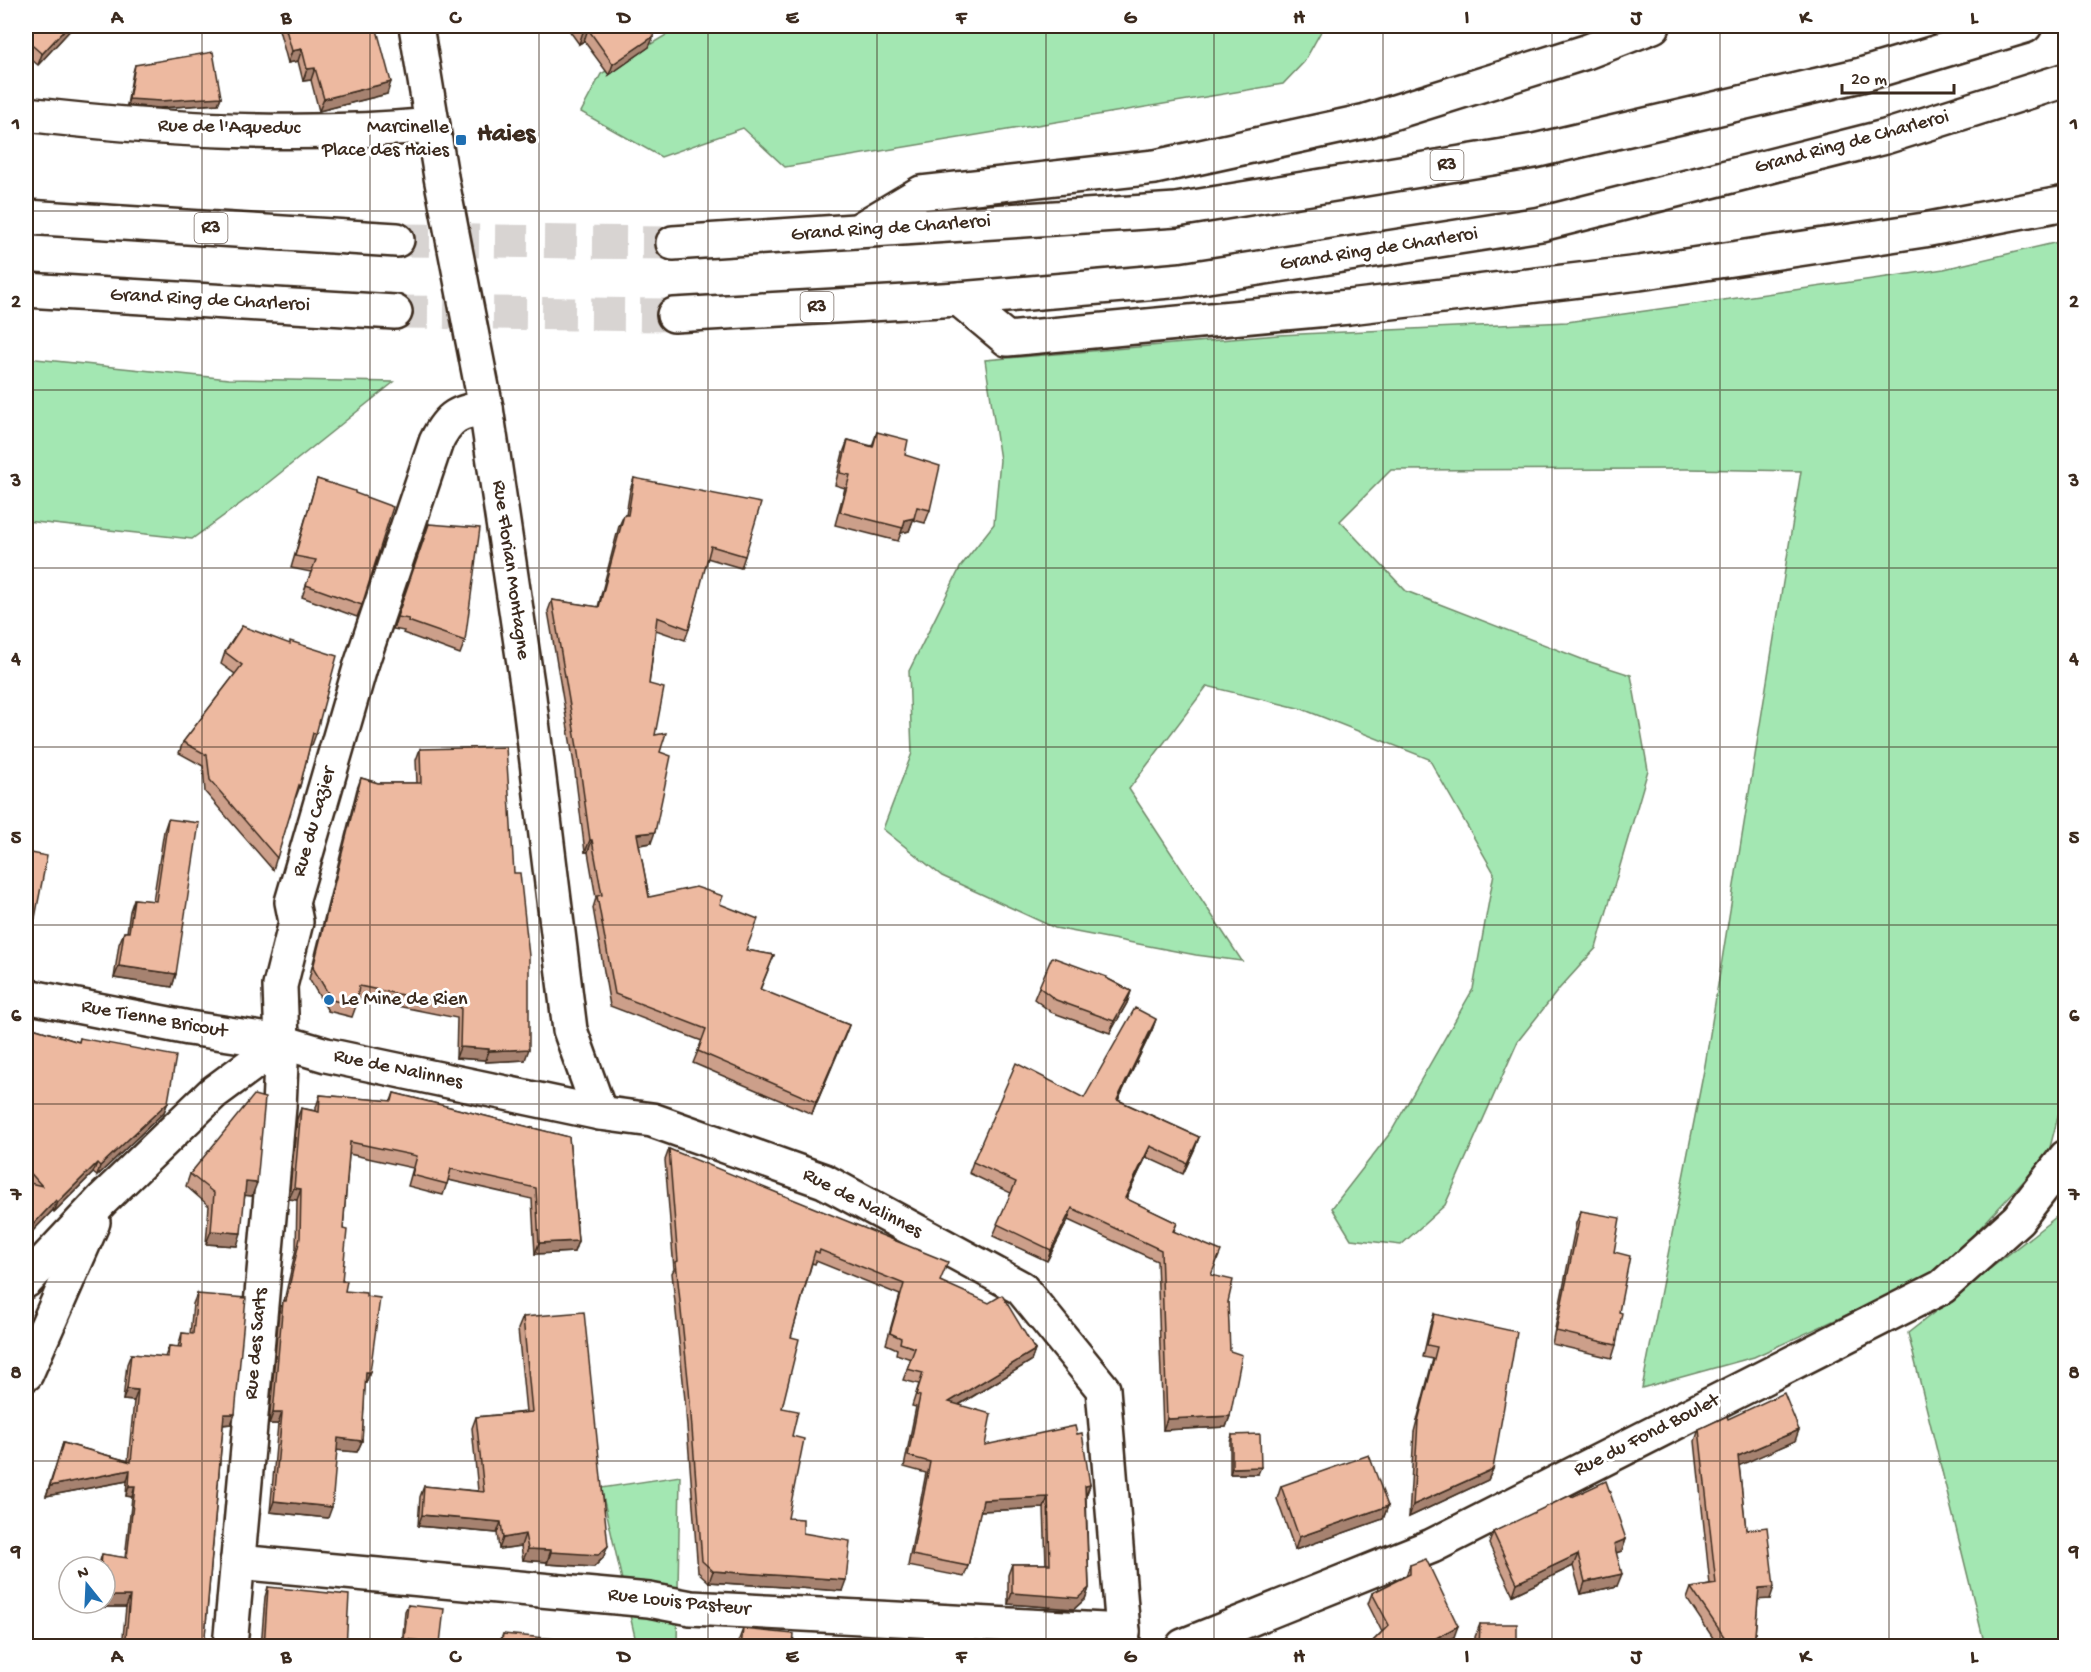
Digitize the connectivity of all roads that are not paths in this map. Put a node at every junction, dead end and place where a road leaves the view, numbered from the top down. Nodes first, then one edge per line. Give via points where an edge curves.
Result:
1 (416, 26) edge
2 (1653, 26) edge
3 (2025, 26) edge
4 (2066, 80) edge
5 (26, 114) edge
6 (433, 125) junction
7 (2066, 203) edge
8 (26, 217) edge
9 (855, 232) junction
10 (397, 240) tunnel mouth
11 (673, 243) tunnel mouth
12 (26, 290) edge
13 (959, 298) junction
14 (395, 312) tunnel mouth
15 (674, 315) tunnel mouth
16 (486, 408) junction
17 (26, 996) edge
18 (282, 1042) junction
19 (600, 1113) junction
20 (2066, 1157) edge
21 (103, 1199) junction
22 (26, 1281) edge
23 (26, 1374) edge
24 (237, 1562) junction
25 (1122, 1639) edge
26 (230, 1647) edge
27 (1183, 1647) edge

1 - 6 main road, Rue Florian Montagne
2 - 9 main road via 1586,52 1366,121 1155,167 921,193
3 - 9 main road, Grand Ring de Charleroi / R3 via 1861,75 1534,151 1176,210
4 - 13 main road, Grand Ring de Charleroi / R3 via 1885,137 1541,225 1182,280
5 - 6 main road, Rue de l'Aqueduc via 109,124 228,131
6 - 16 main road, Rue Florian Montagne
7 - 13 main road via 1924,230 1639,273 1007,339
8 - 10 main road, R3
9 - 11 main road, Grand Ring de Charleroi / R3
12 - 14 main road, Grand Ring de Charleroi
13 - 15 main road, Grand Ring de Charleroi / R3
16 - 18 main road, Rue du Cazier via 457,414 438,438 360,668 292,902 296,922 279,986
16 - 19 main road, Rue Florian Montagne via 529,697 570,1030
17 - 18 main road, Rue Tienne Bricout
18 - 19 main road, Rue de Nalinnes
18 - 21 main road via 213,1093
18 - 24 main road, Rue des Sarts
19 - 25 main road, Rue de Nalinnes via 652,1120 824,1181 1021,1288 1103,1389
20 - 27 main road, Rue du Fond Boulet via 2018,1219 1941,1287 1431,1546
21 - 22 main road
21 - 23 main road
24 - 25 main road, Rue Louis Pasteur via 649,1599 691,1608
24 - 26 main road, Rue des Sarts

